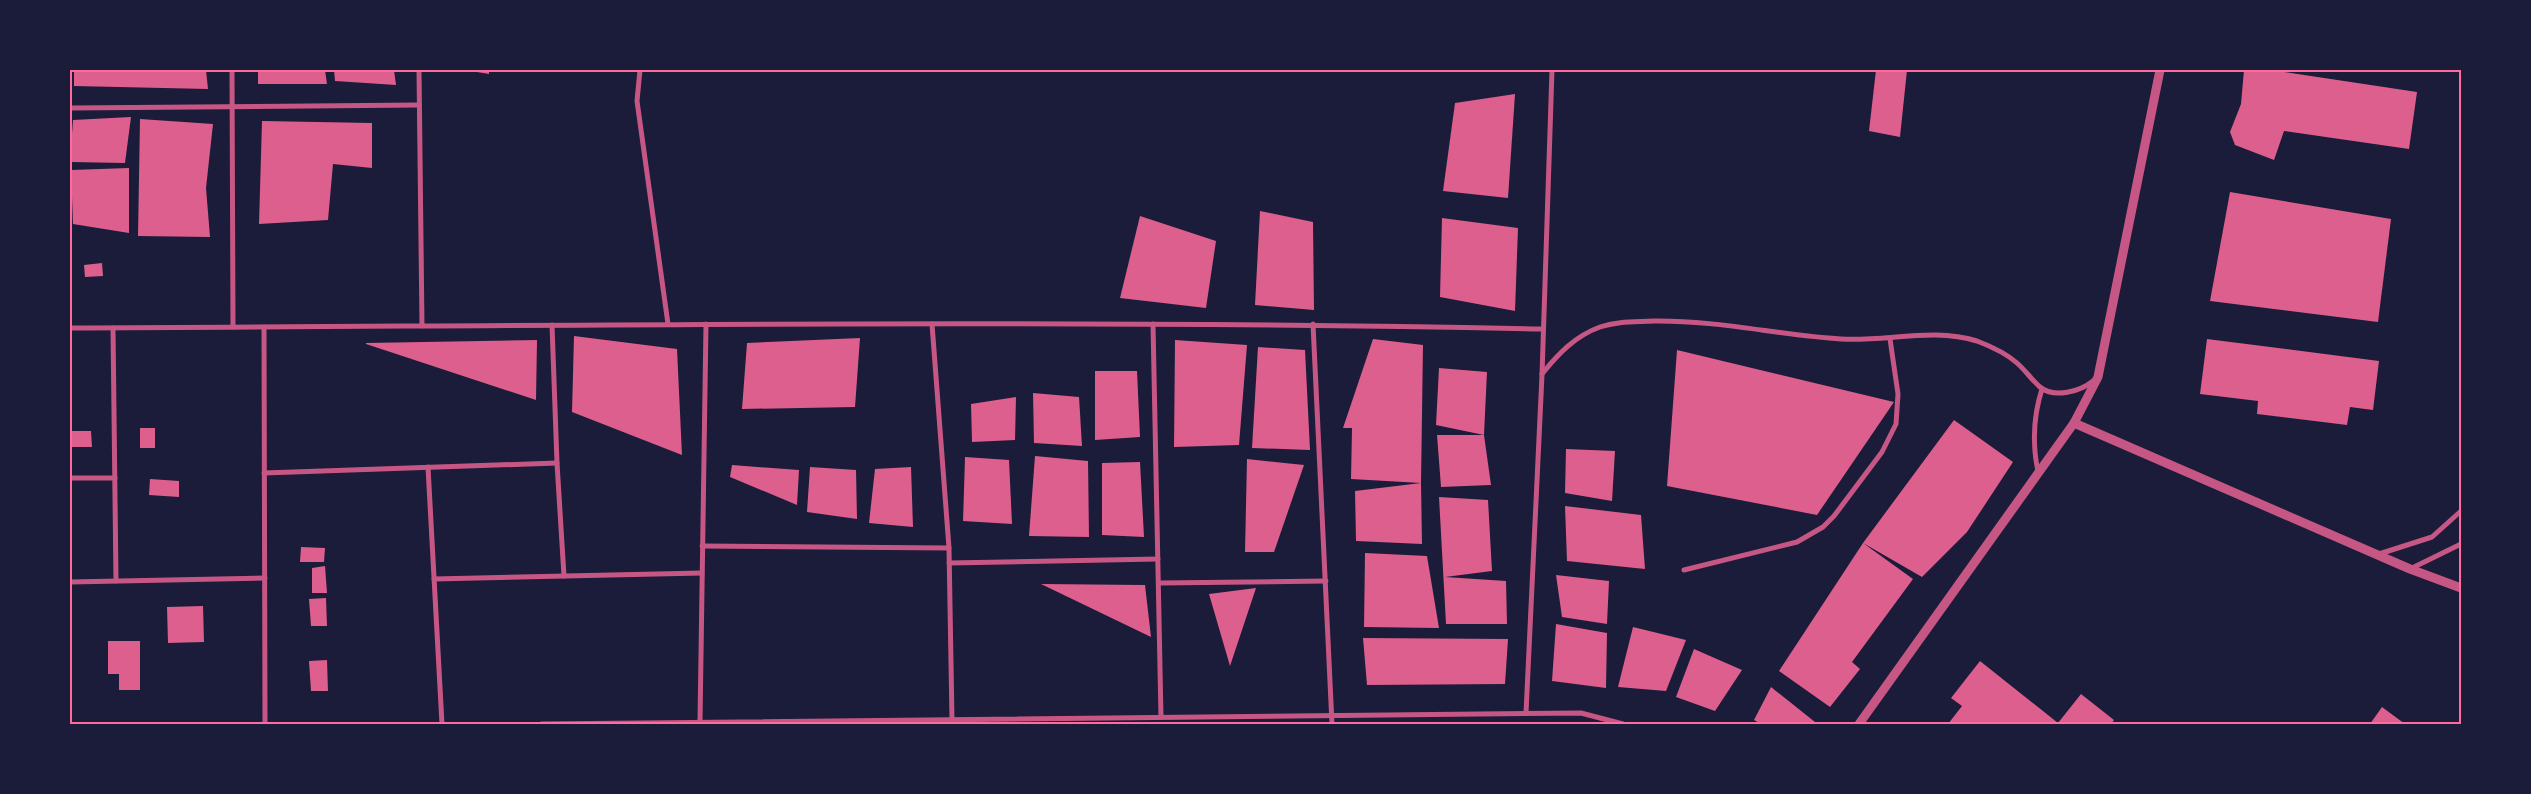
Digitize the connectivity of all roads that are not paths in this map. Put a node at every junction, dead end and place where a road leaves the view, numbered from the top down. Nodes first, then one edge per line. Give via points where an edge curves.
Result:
1 (232, 70) edge
2 (419, 70) edge
3 (640, 70) edge
4 (1552, 70) edge
5 (2160, 70) edge
6 (419, 106) junction
7 (232, 107) junction
8 (70, 108) edge
9 (668, 324) junction
10 (706, 324) junction
11 (932, 324) junction
12 (1153, 324) junction
13 (1313, 324) junction
14 (552, 325) junction
15 (422, 326) junction
16 (233, 327) junction
17 (264, 327) junction
18 (70, 328) edge
19 (113, 328) junction
20 (1542, 329) junction
21 (1890, 339) junction
22 (1542, 374) junction
23 (2098, 377) junction
24 (2042, 389) junction
25 (2074, 423) junction
26 (557, 463) junction
27 (428, 467) junction
28 (2038, 472) junction
29 (264, 473) junction
30 (70, 478) edge
31 (115, 478) junction
32 (2461, 511) edge
33 (2461, 544) edge
34 (702, 546) junction
35 (949, 548) junction
36 (2378, 555) junction
37 (1158, 559) junction
38 (949, 563) junction
39 (2410, 569) junction
40 (1684, 570) dead end
41 (702, 573) junction
42 (564, 576) junction
43 (264, 578) junction
44 (434, 579) junction
45 (116, 581) junction
46 (1326, 581) junction
47 (70, 582) edge
48 (1159, 583) junction
49 (2461, 588) edge
50 (1526, 713) junction
51 (1332, 715) junction
52 (1153, 717) junction
53 (1161, 717) junction
54 (1034, 718) junction
55 (952, 720) junction
56 (700, 722) junction
57 (768, 723) edge
58 (265, 724) edge
59 (442, 724) edge
60 (541, 724) edge
61 (1031, 724) edge
62 (1153, 724) edge
63 (1332, 724) edge
64 (1623, 724) edge
65 (1859, 724) edge

1 - 7 street
2 - 6 street
3 - 9 street via 637,101
4 - 20 street
5 - 23 street
6 - 7 street
6 - 15 street
7 - 8 street
7 - 16 street
9 - 10 street
9 - 14 street
10 - 11 street
10 - 34 street
11 - 12 street
11 - 35 street
12 - 13 street
12 - 37 street
13 - 20 street
13 - 46 street
14 - 15 street
14 - 26 street
15 - 17 street
16 - 17 street
16 - 19 street
17 - 29 street
18 - 19 street
19 - 31 street
20 - 22 street
21 - 22 street via 1842,339 1700,322 1626,322 1601,327 1578,338 1558,354
21 - 24 street via 1934,334 1977,341 2016,362
21 - 40 street via 1898,394 1896,424 1882,452 1834,516 1823,527 1797,542
22 - 50 street
23 - 24 street via 2078,390
23 - 25 street
24 - 28 street via 2034,430
25 - 28 street
25 - 36 street
26 - 27 street
26 - 42 street
27 - 29 street
27 - 44 street
28 - 65 street
29 - 43 street
30 - 31 street
31 - 45 street
32 - 36 street via 2432,537
33 - 39 street
34 - 35 street
34 - 41 street
35 - 38 street
36 - 39 street
37 - 38 street
37 - 48 street
38 - 55 street
39 - 49 street
41 - 42 street
41 - 56 street
42 - 44 street
43 - 45 street
43 - 58 street
44 - 59 street
45 - 47 street
46 - 48 street
46 - 51 street
48 - 53 street
50 - 51 street
50 - 64 street via 1581,713
51 - 53 street
51 - 63 street
52 - 53 street
52 - 54 street
52 - 62 street
54 - 55 street
54 - 61 street
55 - 57 street
56 - 57 street
56 - 60 street

